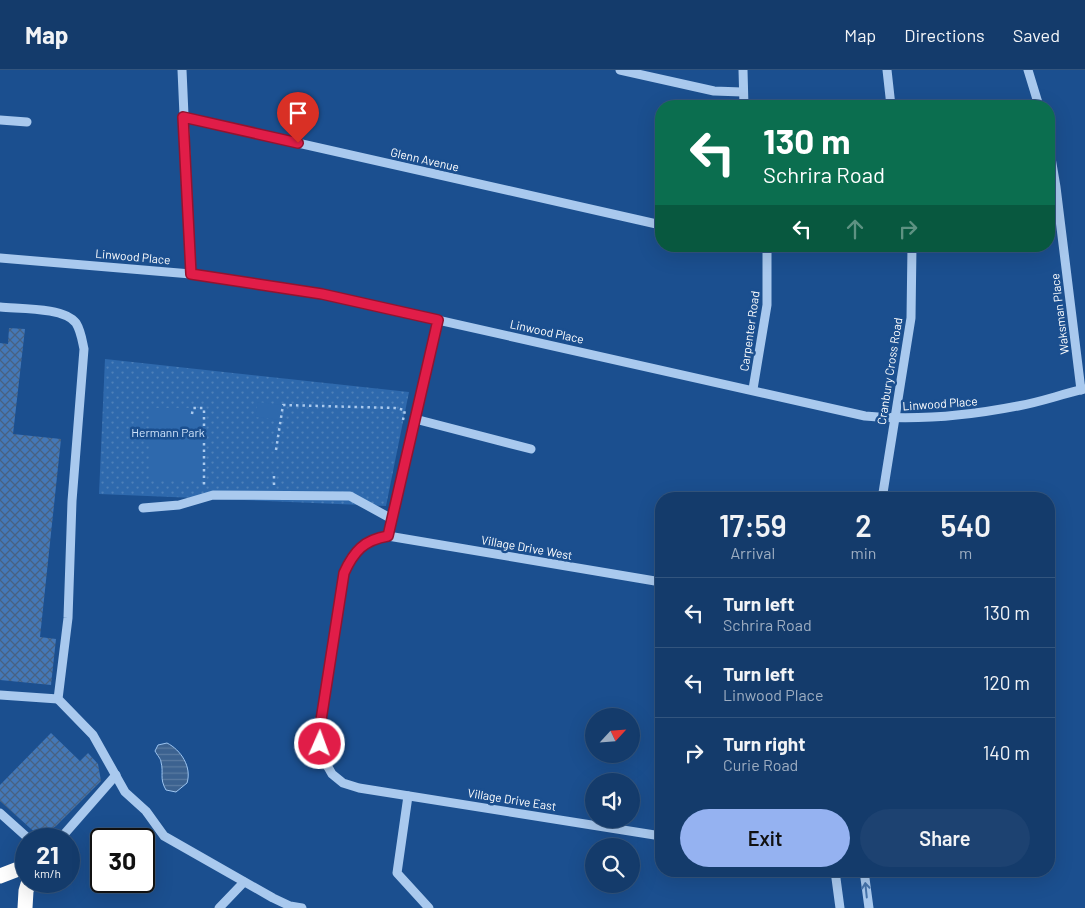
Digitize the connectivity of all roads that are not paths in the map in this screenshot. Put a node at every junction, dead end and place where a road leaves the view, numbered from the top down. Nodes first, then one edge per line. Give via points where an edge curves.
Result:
1 (182, 70) edge
2 (620, 70) edge
3 (743, 70) edge
4 (887, 70) edge
5 (1028, 70) edge
6 (742, 92) junction
7 (743, 100) edge
8 (890, 100) edge
9 (1037, 100) edge
10 (183, 117) junction
11 (0, 120) edge
12 (27, 122) dead end
13 (1055, 181) edge
14 (655, 224) edge
15 (767, 252) edge
16 (912, 252) edge
17 (0, 258) edge
18 (191, 274) junction
19 (0, 307) edge
20 (438, 320) junction
21 (753, 389) junction
22 (1083, 390) edge
23 (415, 419) junction
24 (895, 419) junction
25 (531, 450) dead end
26 (883, 492) edge
27 (143, 508) dead end
28 (392, 519) junction
29 (388, 536) junction
30 (655, 581) edge
31 (0, 695) edge
32 (58, 699) junction
33 (116, 775) junction
34 (408, 796) junction
35 (0, 813) edge
36 (17, 828) edge
37 (70, 828) edge
38 (655, 835) edge
39 (15, 870) edge
40 (0, 876) edge
41 (836, 877) edge
42 (865, 877) edge
43 (244, 882) junction
44 (26, 893) edge
45 (25, 908) edge
46 (219, 908) edge
47 (302, 908) edge
48 (429, 908) edge
49 (840, 908) edge
50 (869, 908) edge

1 - 10 street
2 - 6 street via 714,91
3 - 6 street
4 - 8 street
5 - 9 street
6 - 7 street
10 - 14 street, Glenn Avenue
10 - 18 street
11 - 12 street
13 - 22 street, Waksman Place
15 - 21 street, Carpenter Road via 767,305
16 - 24 street, Cranbury Cross Road via 911,318
17 - 18 street, Linwood Place
18 - 20 street, Linwood Place via 322,294
19 - 32 street via 57,312 68,316 81,334 84,349 72,501 68,618
20 - 21 street, Linwood Place
20 - 23 street
21 - 24 street, Linwood Place via 865,416
22 - 24 street, Linwood Place via 974,414
23 - 25 street
23 - 28 street
24 - 26 street, Cranbury Cross Road
27 - 28 street via 179,505 213,495 350,496
28 - 29 street
29 - 30 street, Village Drive West
29 - 34 street, Village Drive East via 366,543 352,555 344,573 319,733 324,760 332,774 343,783
31 - 32 street
32 - 33 street via 93,735
33 - 37 street
33 - 43 street via 125,792 164,836
34 - 38 street, Village Drive East
34 - 48 street via 397,874
35 - 36 street
39 - 40 highway
41 - 49 street
50 -> 42 street
43 - 46 street
43 - 47 street via 290,906
44 - 45 highway

